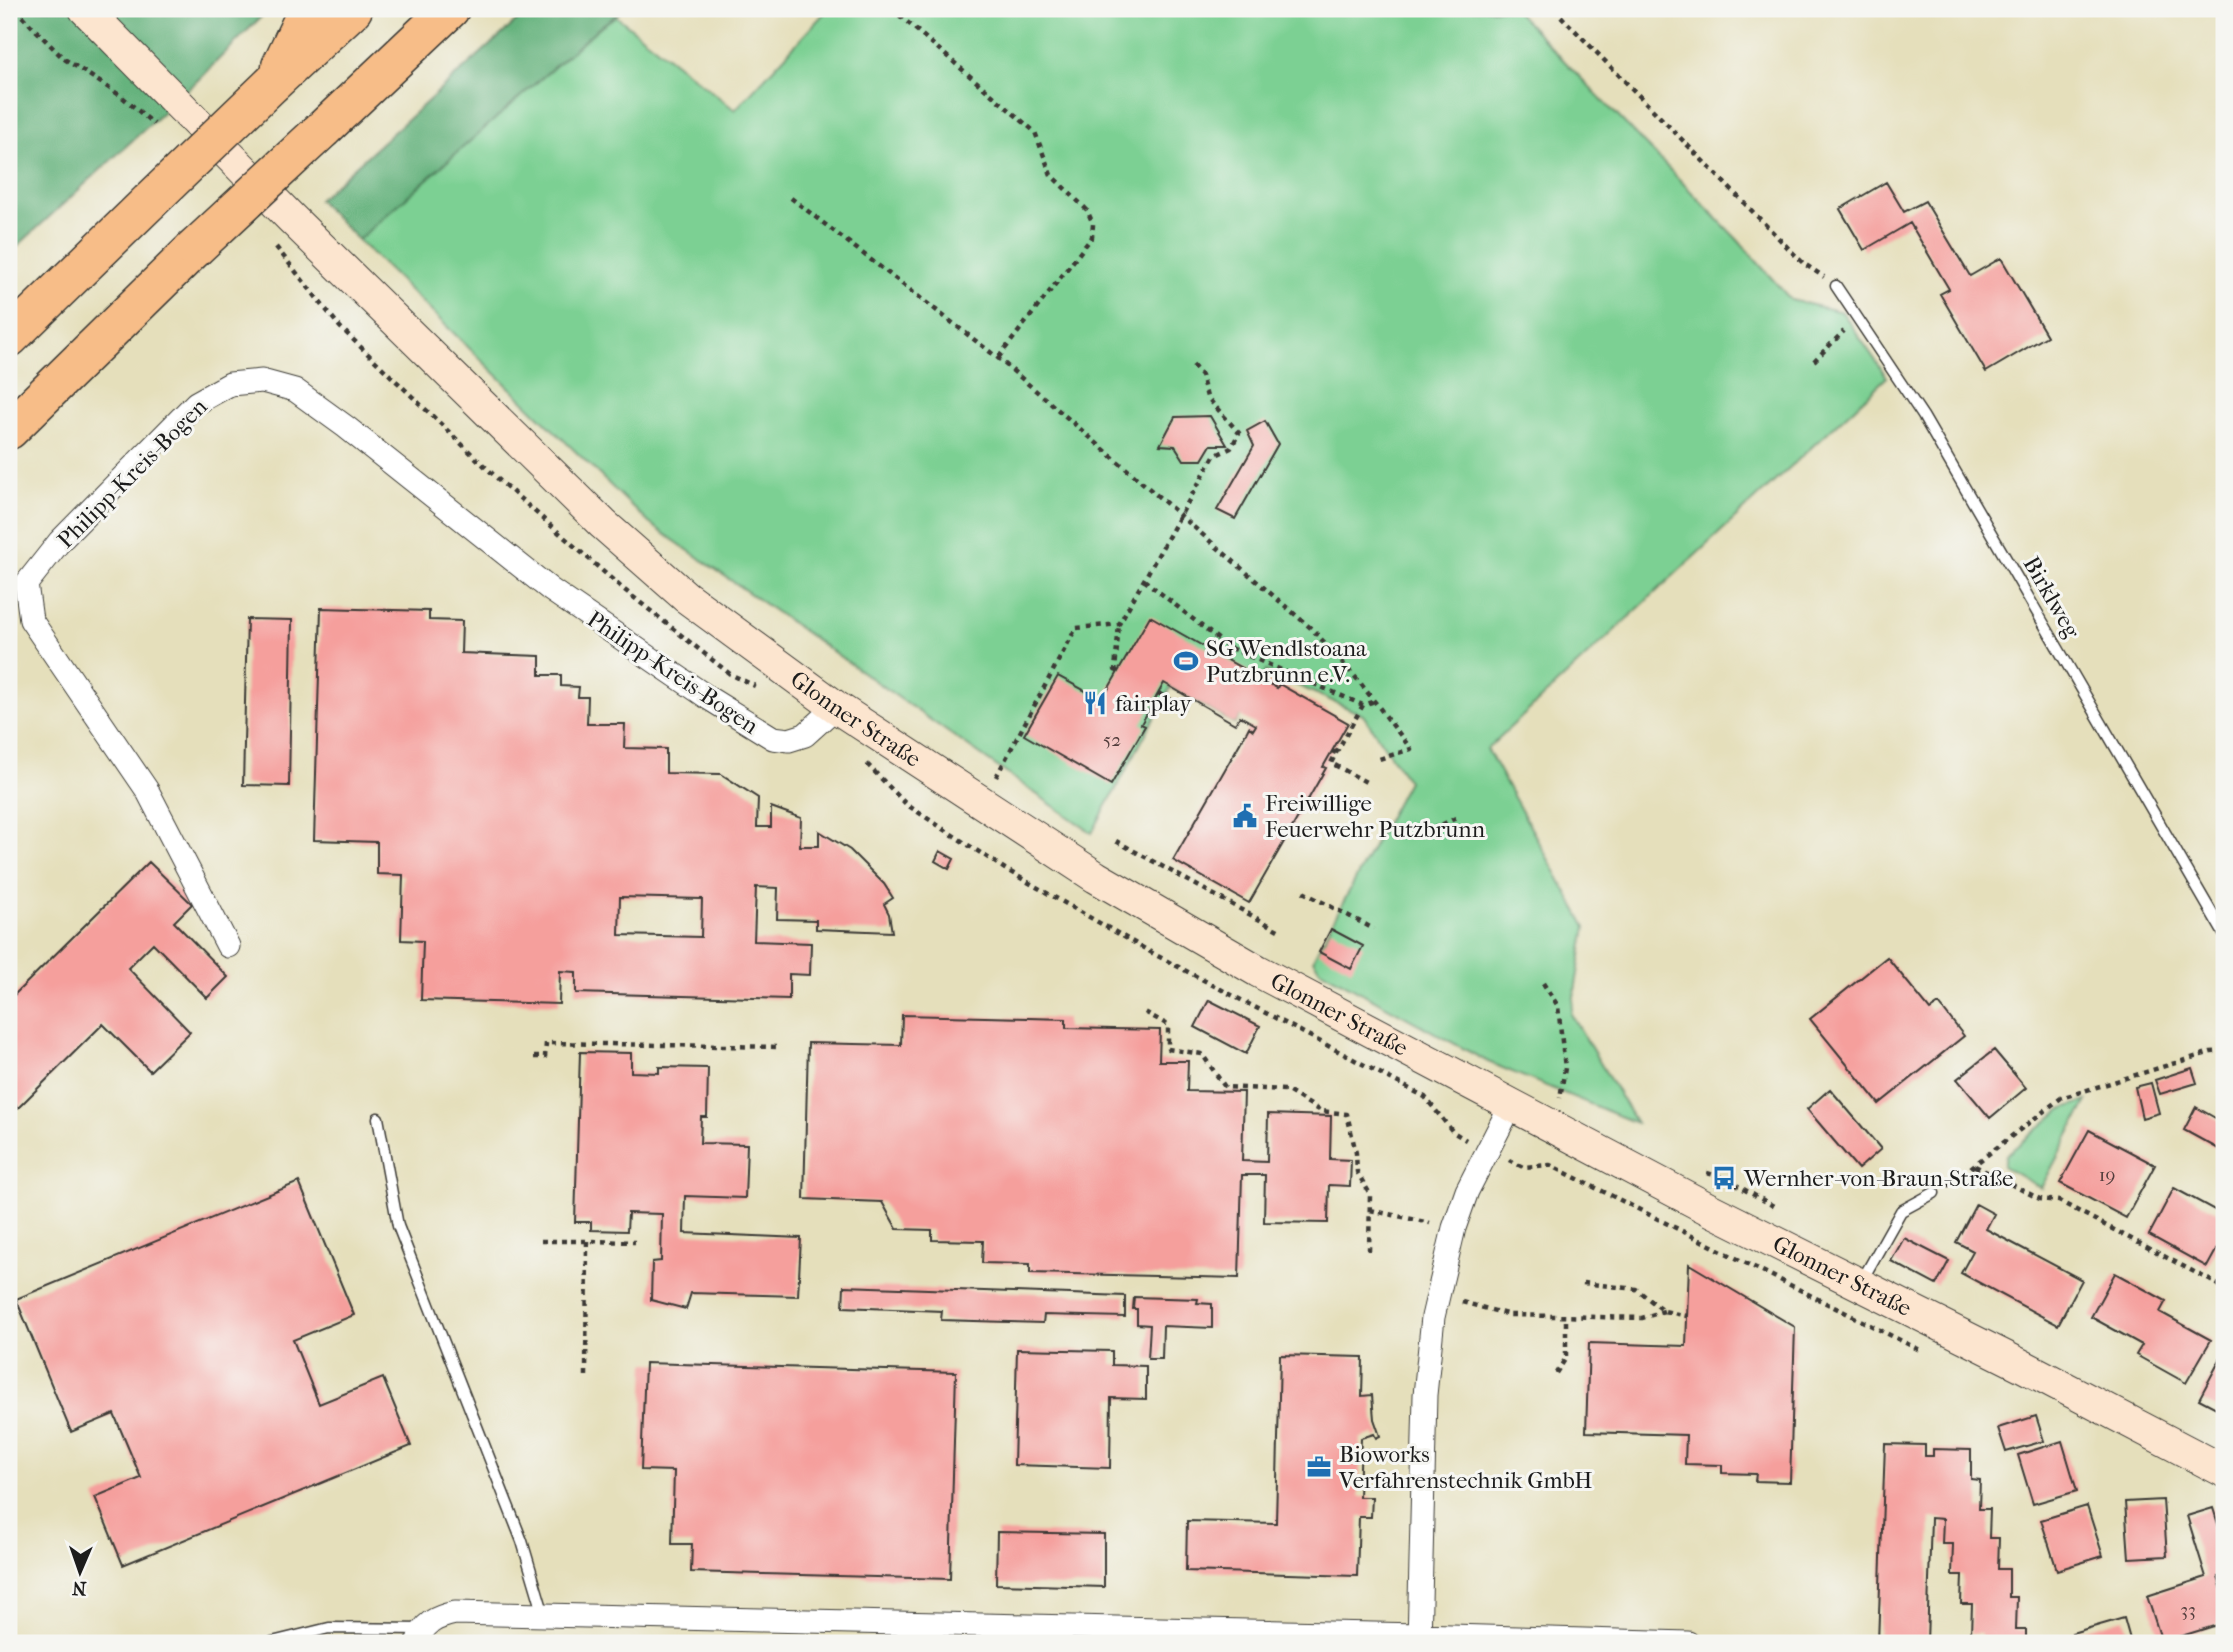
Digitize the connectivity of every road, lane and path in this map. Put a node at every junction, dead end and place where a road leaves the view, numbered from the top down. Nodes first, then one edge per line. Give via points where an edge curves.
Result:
1 (15, 9) edge
2 (85, 9) edge
3 (308, 9) edge
4 (353, 9) edge
5 (450, 9) edge
6 (892, 9) edge
7 (1554, 9) edge
8 (273, 83) junction
9 (156, 125) dead end
10 (791, 198) dead end
11 (1803, 263) dead end
12 (1836, 286) dead end
13 (1859, 320) junction
14 (9, 338) edge
15 (998, 358) junction
16 (1814, 360) dead end
17 (1190, 362) dead end
18 (9, 430) edge
19 (1179, 516) junction
20 (1144, 580) junction
21 (1119, 624) junction
22 (1118, 671) dead end
23 (1158, 692) dead end
24 (1375, 701) junction
25 (1363, 705) junction
26 (836, 707) junction
27 (1186, 708) dead end
28 (862, 759) dead end
29 (1379, 759) dead end
30 (999, 772) dead end
31 (1366, 782) dead end
32 (1456, 818) dead end
33 (1424, 833) dead end
34 (1115, 841) dead end
35 (1303, 892) dead end
36 (1374, 929) dead end
37 (1280, 931) dead end
38 (2224, 934) edge
39 (228, 946) dead end
40 (1543, 983) dead end
41 (1145, 1013) dead end
42 (779, 1047) dead end
43 (2224, 1051) edge
44 (534, 1057) dead end
45 (1560, 1102) dead end
46 (1511, 1105) junction
47 (378, 1118) dead end
48 (1489, 1151) junction
49 (1975, 1166) junction
50 (1934, 1193) joint
51 (1370, 1210) junction
52 (1421, 1221) dead end
53 (541, 1241) dead end
54 (587, 1241) junction
55 (635, 1242) dead end
56 (1369, 1251) dead end
57 (1583, 1283) dead end
58 (1859, 1284) junction
59 (2224, 1292) edge
60 (1438, 1295) junction
61 (1664, 1311) junction
62 (1687, 1316) dead end
63 (1566, 1318) junction
64 (1556, 1373) dead end
65 (586, 1376) dead end
66 (2224, 1471) edge
67 (544, 1615) junction
68 (420, 1636) edge
69 (1419, 1639) edge
70 (268, 1643) edge
71 (1688, 1643) edge

1 - 9 path via 63,58
2 - 26 street, Glonner Straße via 290,218 603,524 686,597
3 - 8 highway
4 - 8 highway
5 - 18 highway, bridge
6 - 15 path via 1035,132 1051,174 1087,210 1093,224 1092,237
7 - 11 path
8 - 14 highway, bridge
10 - 15 path
12 - 13 lane, Birklweg
13 - 16 path
13 - 38 lane, Birklweg via 1923,416
15 - 19 path
17 - 19 path via 1201,375 1207,397 1239,433 1231,449 1214,456
19 - 20 path
19 - 24 path via 1313,630
20 - 21 path
20 - 25 path via 1228,647
21 - 22 path
21 - 30 path via 1076,628
23 - 27 path
24 - 25 path
24 - 29 path via 1410,749
25 - 31 path via 1331,764
26 - 39 street, Philipp-Kreis-Bogen via 805,735 773,738 551,590 295,390 262,381 230,384 196,403 60,541 26,584 31,620 147,790
26 - 46 street, Glonner Straße via 1108,884 1300,994
28 - 48 path via 907,805 1005,869 1154,954 1425,1097 1453,1132
32 - 33 path
34 - 37 path
35 - 36 path
40 - 45 path via 1558,1006 1565,1068
41 - 51 path via 1168,1025 1168,1049 1202,1054 1225,1087 1286,1090 1321,1111 1347,1114 1357,1172 1370,1194
42 - 44 path via 546,1043 545,1057
43 - 49 path via 2061,1098
46 - 48 street
46 - 58 street, Glonner Straße
47 - 67 lane via 398,1226 522,1541
48 - 60 street via 1467,1191
49 - 50 path
49 - 59 path via 2040,1199 2059,1202 2219,1285
50 - 58 lane via 1901,1211
51 - 52 path
51 - 56 path
53 - 54 path
54 - 55 path
54 - 65 path
57 - 61 path via 1636,1289
58 - 66 street, Glonner Straße
60 - 63 path via 1510,1315
60 - 69 street via 1425,1395
61 - 62 path
61 - 63 path via 1642,1318
63 - 64 path via 1566,1358
67 - 68 street via 455,1613 435,1617
67 - 69 street
68 - 70 lane via 329,1628
69 - 71 street

